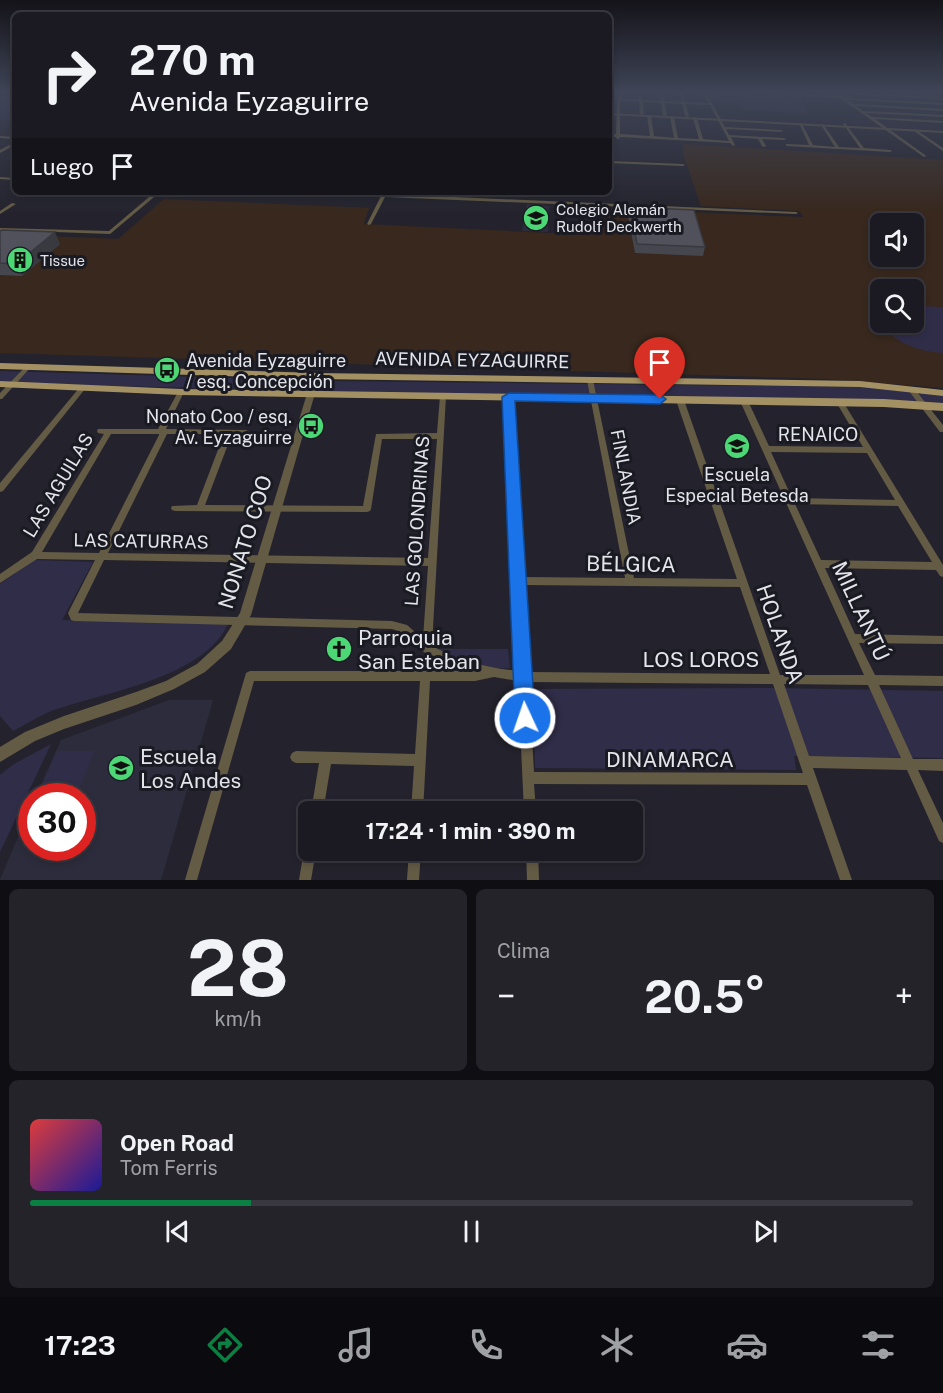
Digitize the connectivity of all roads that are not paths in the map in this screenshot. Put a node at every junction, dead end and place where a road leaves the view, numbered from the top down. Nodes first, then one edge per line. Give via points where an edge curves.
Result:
1 (618, 132) edge
2 (651, 132) edge
3 (675, 132) edge
4 (698, 132) edge
5 (726, 132) edge
6 (781, 132) edge
7 (804, 132) edge
8 (828, 132) edge
9 (851, 132) edge
10 (891, 132) edge
11 (918, 132) edge
12 (612, 136) edge
13 (728, 136) junction
14 (618, 137) junction
15 (652, 137) junction
16 (760, 138) junction
17 (676, 139) junction
18 (784, 139) junction
19 (700, 140) junction
20 (764, 146) dead end
21 (812, 147) junction
22 (838, 148) junction
23 (863, 150) junction
24 (943, 150) edge
25 (890, 151) dead end
26 (924, 156) dead end
27 (612, 162) edge
28 (683, 165) dead end
29 (154, 195) edge
30 (384, 195) edge
31 (407, 195) edge
32 (14, 204) dead end
33 (0, 213) edge
34 (796, 213) dead end
35 (369, 224) dead end
36 (0, 229) edge
37 (0, 366) edge
38 (28, 367) junction
39 (316, 376) junction
40 (590, 380) junction
41 (5, 385) edge
42 (82, 389) junction
43 (911, 389) junction
44 (181, 392) junction
45 (943, 393) edge
46 (310, 394) junction
47 (443, 396) junction
48 (0, 397) edge
49 (509, 397) junction
50 (594, 398) junction
51 (680, 400) junction
52 (744, 401) junction
53 (840, 402) junction
54 (924, 405) junction
55 (943, 407) edge
56 (943, 430) edge
57 (162, 432) junction
58 (229, 432) junction
59 (246, 432) dead end
60 (440, 436) junction
61 (766, 449) junction
62 (869, 450) junction
63 (0, 489) edge
64 (790, 501) junction
65 (901, 503) junction
66 (176, 508) dead end
67 (200, 508) junction
68 (276, 509) junction
69 (35, 555) junction
70 (102, 556) junction
71 (261, 560) junction
72 (432, 562) junction
73 (819, 564) junction
74 (941, 569) edge
75 (0, 579) edge
76 (518, 580) junction
77 (630, 582) junction
78 (743, 583) junction
79 (242, 622) junction
80 (852, 638) junction
81 (943, 640) edge
82 (427, 648) junction
83 (495, 673) junction
84 (426, 676) junction
85 (523, 677) junction
86 (776, 679) junction
87 (871, 679) junction
88 (943, 681) edge
89 (0, 755) edge
90 (296, 757) dead end
91 (326, 758) junction
92 (420, 760) junction
93 (805, 762) junction
94 (910, 764) junction
95 (943, 765) edge
96 (528, 778) junction
97 (811, 779) junction
98 (319, 801) edge
99 (418, 801) edge
100 (529, 801) edge
101 (943, 837) edge
102 (308, 861) edge
103 (414, 861) edge
104 (532, 861) edge
105 (191, 880) edge
106 (305, 880) edge
107 (413, 880) edge
108 (533, 880) edge
109 (846, 880) edge

1 - 14 street
2 - 15 street
3 - 17 street
4 - 19 street
5 - 13 street
6 - 18 street
7 - 21 street
8 - 22 street
9 - 23 street
10 - 26 street
11 - 24 street
12 - 14 street
13 - 16 street
13 - 19 street via 732,144
14 - 15 street
15 - 17 street
16 - 18 street
16 - 20 street
17 - 19 street
18 - 21 street via 788,146
21 - 22 street
22 - 23 street
23 - 25 street
27 - 28 street
29 - 36 street via 110,233
30 - 35 street
31 - 34 street
32 - 33 street
37 - 38 main road, AVENIDA EYZAGUIRRE
38 - 39 main road, AVENIDA EYZAGUIRRE
38 - 41 street
39 - 40 main road, AVENIDA EYZAGUIRRE
39 - 46 street, NONATO COO
40 - 43 main road, AVENIDA EYZAGUIRRE via 860,384
40 - 50 street, FINLANDIA
41 - 42 main road, AVENIDA EYZAGUIRRE
41 - 48 street
42 - 44 main road, AVENIDA EYZAGUIRRE
42 - 63 street
43 - 45 main road, AVENIDA EYZAGUIRRE
43 - 54 street
44 - 46 main road, AVENIDA EYZAGUIRRE
44 - 57 street
46 - 47 main road, AVENIDA EYZAGUIRRE
46 - 68 street, NONATO COO
47 - 49 main road, AVENIDA EYZAGUIRRE
47 - 60 street, LAS GOLONDRINAS
49 - 50 main road, AVENIDA EYZAGUIRRE
49 - 76 street
50 - 51 main road, AVENIDA EYZAGUIRRE
50 - 77 street, FINLANDIA
51 - 52 main road, AVENIDA EYZAGUIRRE
51 - 78 street, HOLANDA
52 - 53 main road, AVENIDA EYZAGUIRRE
52 - 61 street, MILLANTÚ
53 - 54 main road, AVENIDA EYZAGUIRRE
53 - 62 street
54 - 55 main road, AVENIDA EYZAGUIRRE
54 - 56 street
57 - 58 street
57 - 69 street, LAS AGUILAS via 105,431
57 - 70 street
58 - 59 street
58 - 67 street
60 - 68 street via 379,436 366,509
60 - 72 street, LAS GOLONDRINAS
61 - 62 street, RENAICO
61 - 64 street, MILLANTÚ
62 - 65 street
64 - 65 street
64 - 73 street, MILLANTÚ
65 - 74 street
66 - 67 street
67 - 68 street
68 - 71 street, NONATO COO
69 - 70 street, LAS CATURRAS
69 - 75 street
70 - 71 street, LAS CATURRAS
70 - 79 street, LOS LOROS via 73,616
71 - 72 street, LAS CATURRAS
71 - 79 street, NONATO COO
72 - 82 street, LAS GOLONDRINAS
73 - 74 street
73 - 80 street, MILLANTÚ
76 - 77 street, BÉLGICA
76 - 85 street
77 - 78 street, BÉLGICA
78 - 86 street, HOLANDA
79 - 82 street, LOS LOROS via 392,625 407,629
79 - 89 street, NONATO COO via 220,652 182,680 54,724
80 - 81 street
80 - 87 street, MILLANTÚ
82 - 83 street, LOS LOROS
83 - 84 street, LOS LOROS
83 - 85 street, LOS LOROS
84 - 92 street
84 - 105 street, LOS LOROS via 250,676
85 - 86 street, LOS LOROS
85 - 96 street
86 - 87 street, LOS LOROS
86 - 93 street, HOLANDA
87 - 88 street, LOS LOROS
87 - 94 street, MILLANTÚ
90 - 91 street
91 - 92 street
91 - 98 street
92 - 99 street
93 - 94 street
93 - 97 street, HOLANDA
94 - 95 street
94 - 101 street, MILLANTÚ
96 - 97 street, DINAMARCA
96 - 100 street
97 - 109 street, HOLANDA
102 - 106 street
103 - 107 street
104 - 108 street

